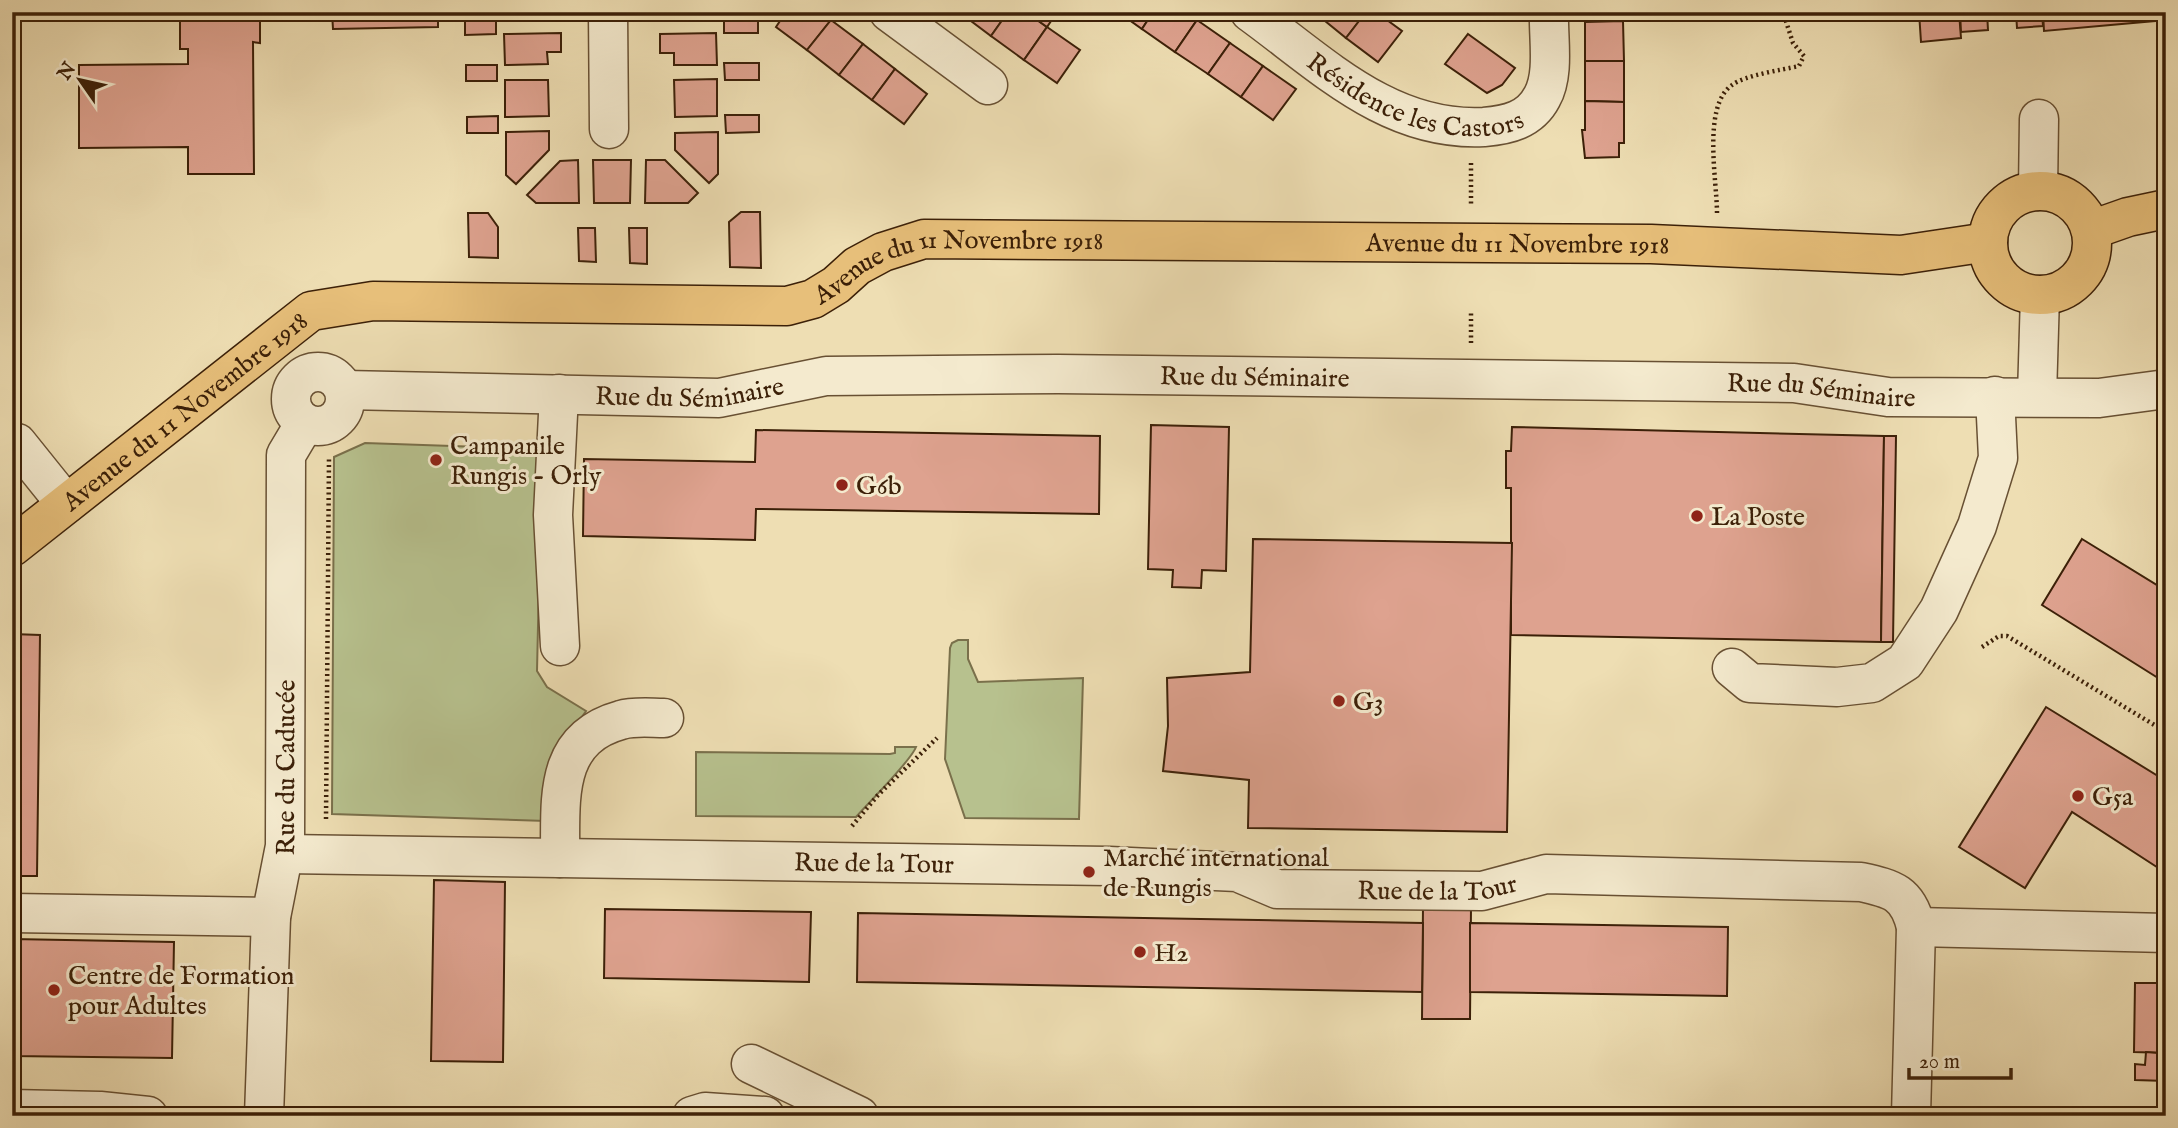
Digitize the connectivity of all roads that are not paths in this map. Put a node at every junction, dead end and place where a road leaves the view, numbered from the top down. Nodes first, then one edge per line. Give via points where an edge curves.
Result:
1 (608, 12) edge
2 (889, 12) edge
3 (1250, 12) edge
4 (1549, 12) edge
5 (988, 85) dead end
6 (2039, 119) dead end
7 (609, 129) dead end
8 (2038, 191) junction
9 (2166, 209) edge
10 (2091, 230) junction
11 (1989, 242) junction
12 (2040, 295) junction
13 (276, 338) junction
14 (306, 374) junction
15 (2166, 389) edge
16 (345, 390) junction
17 (559, 394) junction
18 (1995, 396) junction
19 (2037, 396) junction
20 (298, 434) junction
21 (12, 443) edge
22 (66, 503) junction
23 (12, 547) edge
24 (559, 646) dead end
25 (1732, 668) dead end
26 (664, 718) dead end
27 (284, 854) junction
28 (560, 858) junction
29 (12, 913) edge
30 (271, 917) junction
31 (1916, 927) junction
32 (2166, 933) edge
33 (751, 1064) dead end
34 (12, 1109) edge
35 (148, 1116) edge
36 (264, 1116) edge
37 (692, 1116) edge
38 (765, 1116) edge
39 (859, 1116) edge
40 (1911, 1116) edge

1 - 7 street
2 - 5 street
3 - 4 street, Résidence les Castors via 1379,105 1413,120 1471,128 1510,125 1533,110 1543,96 1548,79
6 - 8 street
8 - 10 main road via 2072,201
8 - 11 main road via 2009,201 1991,226
9 - 10 main road
10 - 12 main road via 2093,246 2081,275 2070,286
11 - 12 main road via 1990,258 1998,273 2017,289
11 - 13 main road, Avenue du 11 Novembre 1918 via 1901,255 1715,247 924,239 883,252 813,299 787,306 373,301 311,311
12 - 19 street
13 - 14 street
13 - 22 main road, Avenue du 11 Novembre 1918
14 - 16 street via 333,375
14 - 20 street via 291,395
15 - 19 street, Rue du Séminaire via 2099,398
16 - 17 street, Rue du Séminaire
16 - 20 street via 339,416
17 - 18 street, Rue du Séminaire via 719,398 826,376 1058,374 1794,383 1888,397
17 - 24 street via 553,515
18 - 19 street, Rue du Séminaire
18 - 25 street via 1998,458 1977,526 1940,610 1905,662 1872,683 1837,687 1750,683
20 - 27 street, Rue du Caducée via 286,454
21 - 22 street via 17,443
22 - 23 main road, Avenue du 11 Novembre 1918
26 - 28 street via 622,719 580,742 566,765 561,789
27 - 28 street, Rue de la Tour
27 - 30 street, Rue du Caducée
28 - 31 street, Rue de la Tour via 1122,867 1237,872 1277,889 1482,891 1546,874 1838,879 1891,889 1911,906
29 - 30 street
30 - 36 street, Rue du Caducée
31 - 32 street
31 - 40 street, Rue de la Tour
33 - 39 street
34 - 35 street
37 - 38 street via 705,1112

